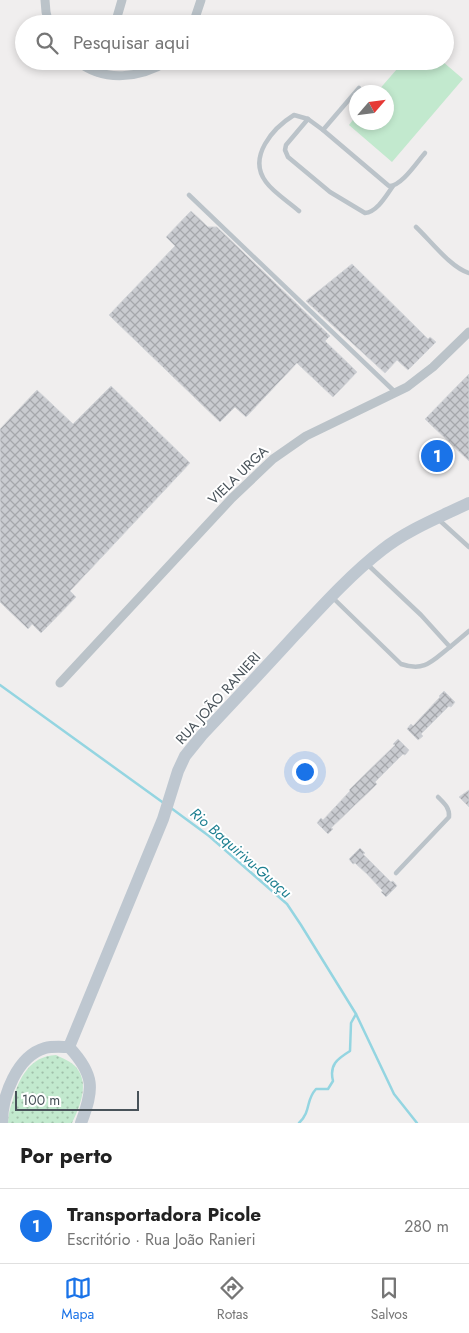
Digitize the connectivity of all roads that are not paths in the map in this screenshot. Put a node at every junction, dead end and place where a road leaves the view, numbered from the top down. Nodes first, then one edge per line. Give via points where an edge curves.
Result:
1 (45, 0) edge
2 (122, 0) edge
3 (201, 0) edge
4 (47, 15) edge
5 (118, 15) edge
6 (196, 15) edge
7 (94, 70) edge
8 (152, 70) edge
9 (98, 72) joint
10 (349, 99) edge
11 (308, 119) junction
12 (323, 130) junction
13 (425, 153) dead end
14 (393, 186) junction
15 (189, 195) dead end
16 (299, 211) dead end
17 (416, 227) dead end
18 (469, 274) edge
19 (469, 332) edge
20 (396, 393) junction
21 (469, 503) edge
22 (437, 518) junction
23 (469, 547) edge
24 (366, 563) junction
25 (331, 596) junction
26 (469, 631) edge
27 (450, 646) junction
28 (60, 683) dead end
29 (438, 797) dead end
30 (396, 873) dead end
31 (69, 1047) junction
32 (2, 1123) edge
33 (81, 1123) edge

1 - 4 street
2 - 5 street
3 - 6 street
7 - 9 street
8 - 9 street via 115,76
10 - 12 lane
11 - 12 lane
11 - 14 lane via 285,150 288,157 330,192 365,213 375,209
11 - 16 lane via 294,115 286,120 271,135 259,157 260,171 267,183
12 - 14 lane
13 - 14 lane
15 - 20 lane
17 - 18 lane
19 - 20 street, VIELA URGA via 433,368
20 - 28 street, VIELA URGA via 306,436 273,459 232,498
21 - 22 street, RUA JOÃO RANIERI
22 - 23 lane
22 - 24 street, RUA JOÃO RANIERI via 383,549
24 - 25 street, RUA JOÃO RANIERI
24 - 27 lane
25 - 27 lane via 401,664 413,668 427,665
25 - 31 street, RUA JOÃO RANIERI via 185,756 163,819
26 - 27 lane
29 - 30 lane via 450,811 449,817
31 - 32 street via 46,1047 29,1057 14,1076 4,1105
31 - 33 street via 86,1068 90,1083 90,1098

